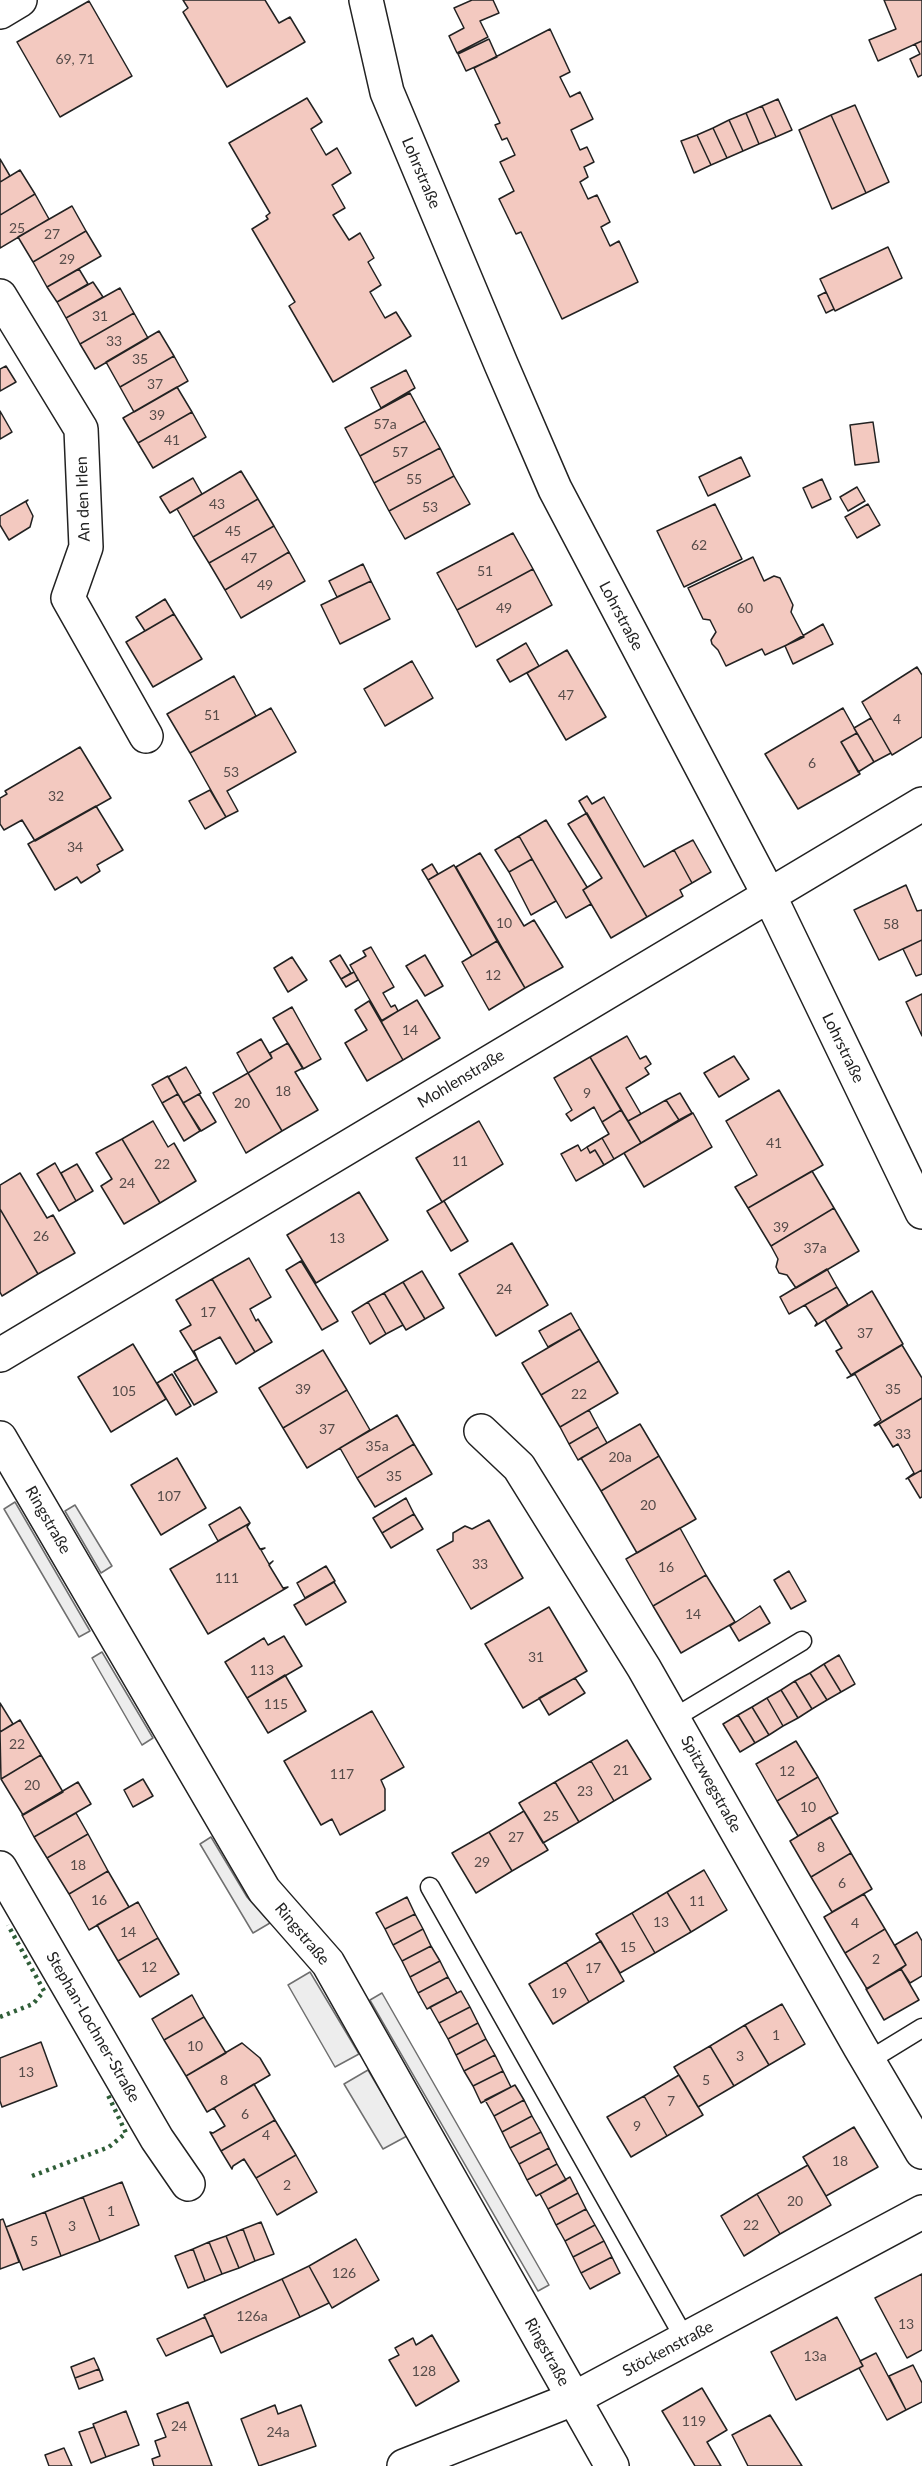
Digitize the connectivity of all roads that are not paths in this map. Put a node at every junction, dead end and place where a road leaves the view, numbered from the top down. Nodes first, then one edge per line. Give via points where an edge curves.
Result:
1 (20, 0) edge
2 (366, 0) edge
3 (0, 12) edge
4 (0, 296) edge
5 (146, 736) dead end
6 (922, 804) edge
7 (770, 895) junction
8 (922, 1212) edge
9 (0, 1355) edge
10 (481, 1431) dead end
11 (0, 1438) edge
12 (802, 1641) dead end
13 (674, 1718) junction
14 (0, 1868) edge
15 (429, 1887) dead end
16 (922, 2028) edge
17 (868, 2061) junction
18 (922, 2152) edge
19 (188, 2184) dead end
20 (922, 2212) edge
21 (685, 2339) junction
22 (573, 2399) junction
23 (404, 2466) edge
24 (612, 2466) edge

1 - 3 street
2 - 7 street, Lohrstraße via 387,92 555,489
4 - 5 street, An den Irlen via 81,429 86,547 68,598
6 - 7 street, Mohlenstraße
7 - 8 street, Lohrstraße
7 - 9 street, Mohlenstraße
10 - 13 street, Spitzwegstraße via 519,1467
11 - 22 street, Ringstraße via 264,1890 328,1963
12 - 13 lane
13 - 17 street, Spitzwegstraße
14 - 19 street, Stephan-Lochner-Straße
15 - 21 lane
16 - 17 lane
17 - 18 street, Spitzwegstraße
20 - 21 street, Stöckenstraße
21 - 22 street, Stöckenstraße
22 - 23 street, Stöckenstraße
22 - 24 street, Ringstraße

